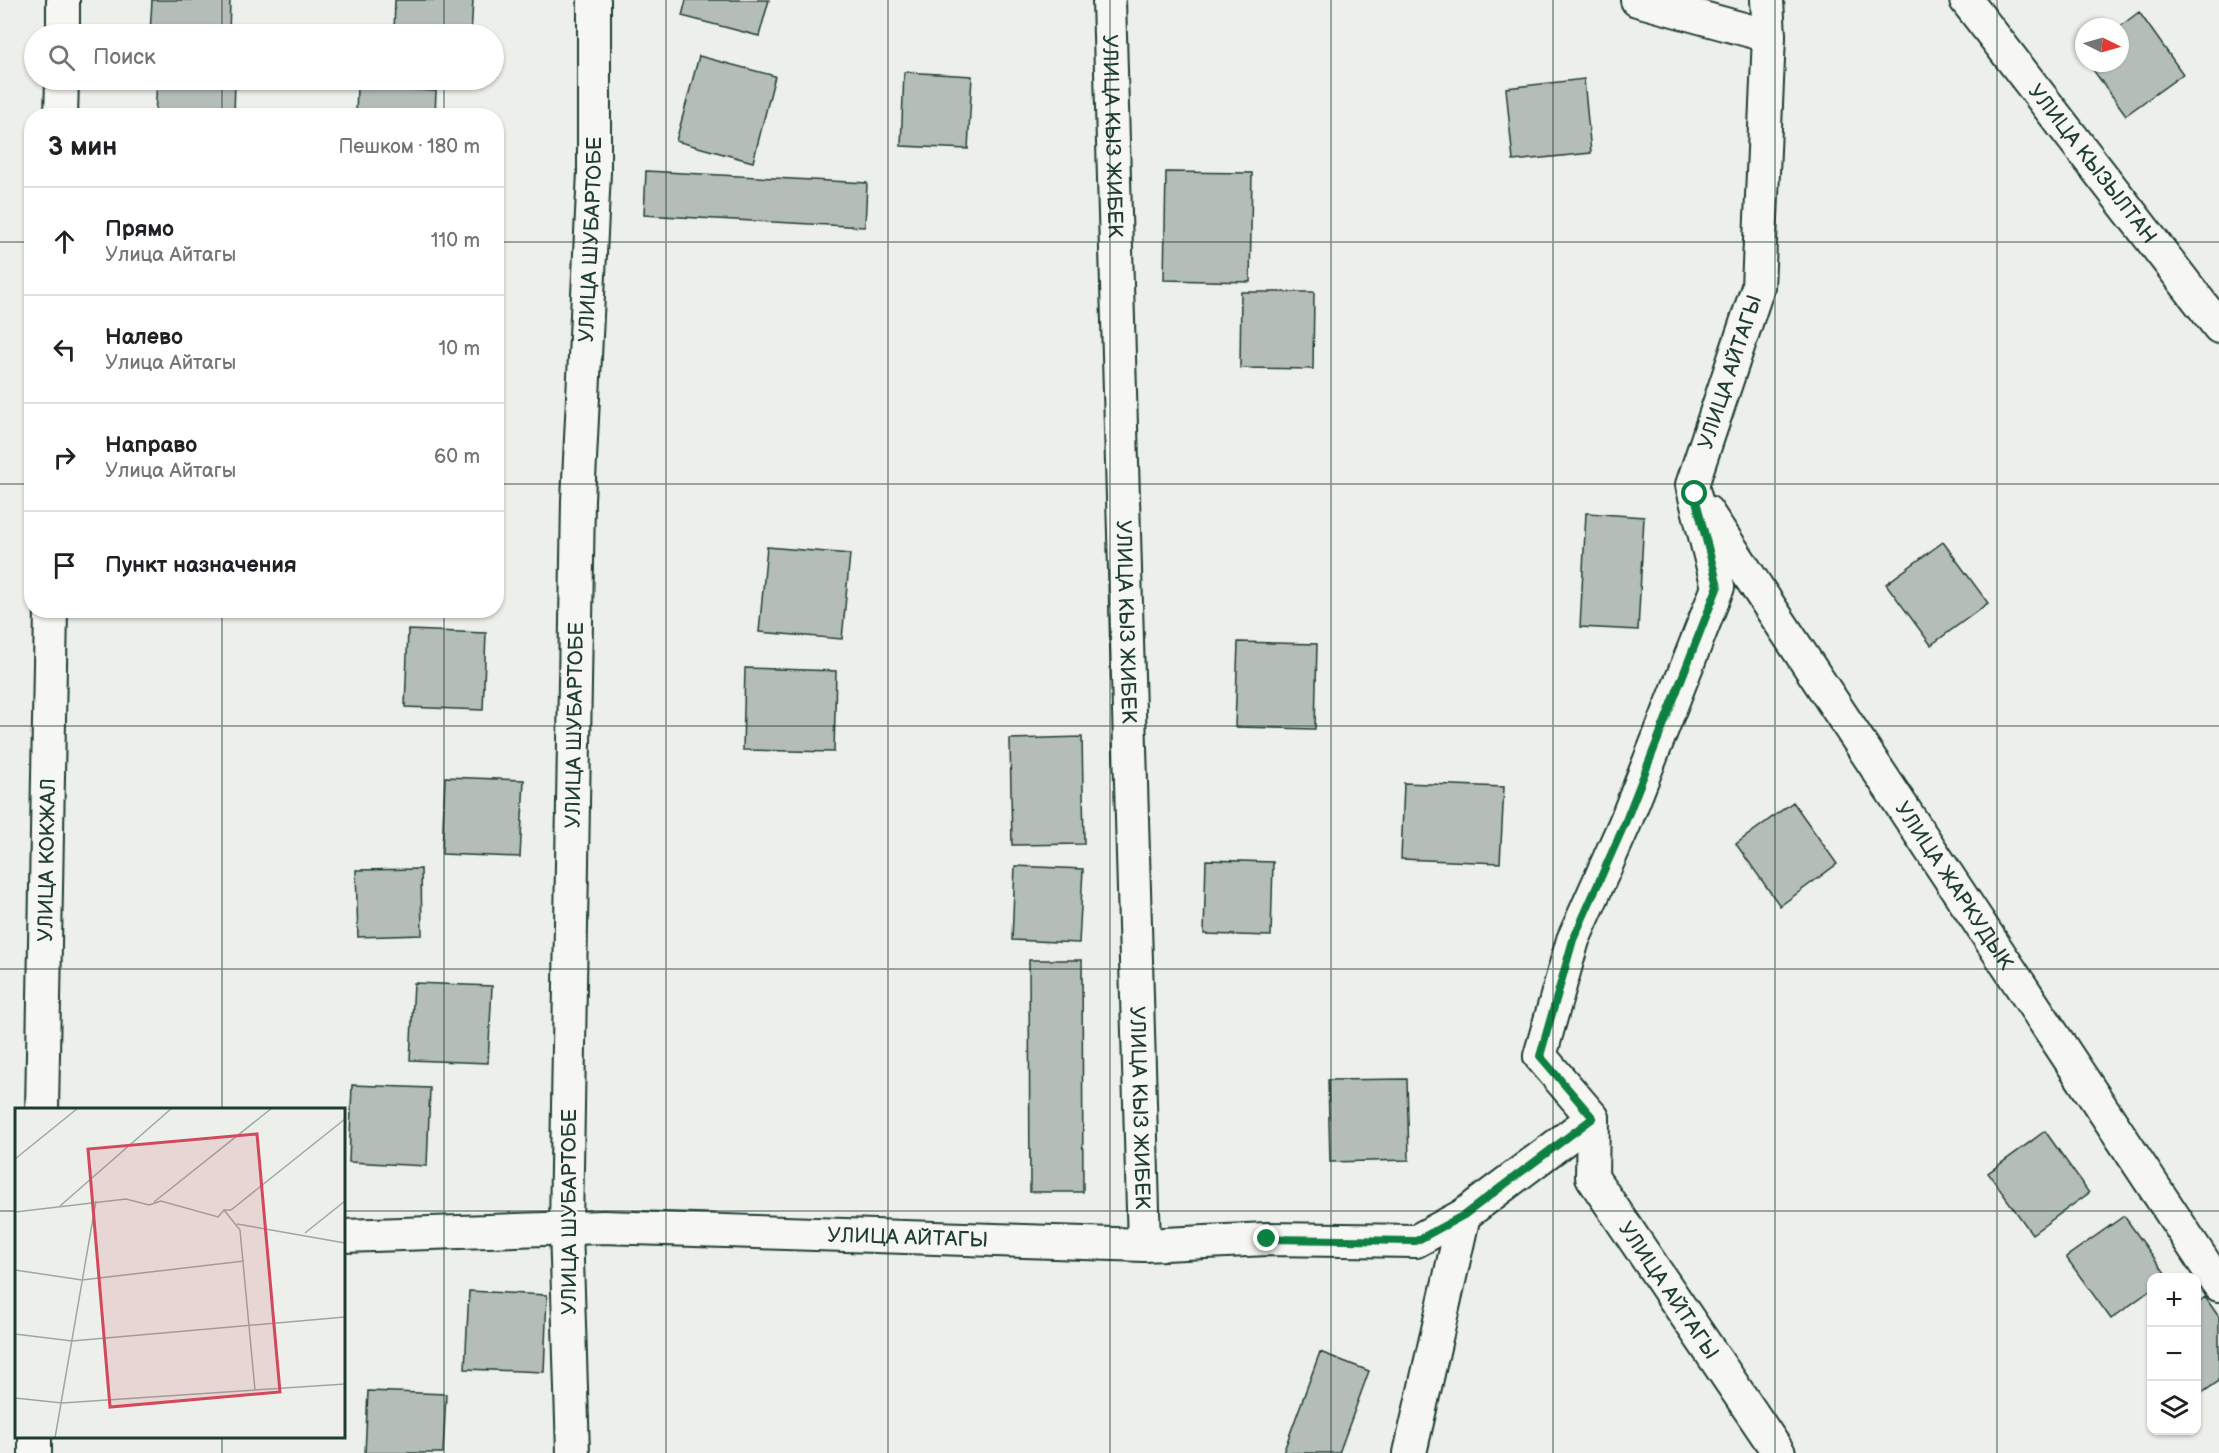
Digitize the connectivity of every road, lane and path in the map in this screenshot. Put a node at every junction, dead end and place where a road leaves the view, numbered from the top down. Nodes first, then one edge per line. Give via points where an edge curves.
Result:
1 (63, 0) edge
2 (594, 0) edge
3 (1109, 0) edge
4 (1637, 0) edge
5 (1767, 0) edge
6 (1966, 0) edge
7 (63, 24) edge
8 (1769, 36) junction
9 (62, 90) edge
10 (61, 108) edge
11 (2219, 327) edge
12 (1692, 485) junction
13 (51, 618) edge
14 (42, 1108) edge
15 (1593, 1118) junction
16 (1464, 1215) junction
17 (566, 1228) junction
18 (345, 1236) edge
19 (1144, 1245) junction
20 (2219, 1285) edge
21 (573, 1453) edge
22 (1410, 1453) edge
23 (1779, 1453) edge

1 - 7 street
2 - 17 street, УЛИЦА ШУБАРТОБЕ via 594,172 578,512
3 - 19 street, УЛИЦА КЫЗ ЖИБЕК
4 - 8 street
5 - 8 street, УЛИЦА АЙТАГЫ
6 - 11 street, УЛИЦА КЫЗЫЛТАН
8 - 12 street, УЛИЦА АЙТАГЫ via 1758,287
9 - 10 street
12 - 15 street via 1718,586 1625,823 1573,940 1540,1056
12 - 20 street, УЛИЦА ЖАРКУДЫК
13 - 14 street, УЛИЦА КОКЖАЛ
15 - 16 street, УЛИЦА АЙТАГЫ
15 - 23 street, УЛИЦА АЙТАГЫ via 1592,1177
16 - 19 street, УЛИЦА АЙТАГЫ via 1416,1241 1267,1239
16 - 22 street
17 - 18 street, УЛИЦА АЙТАГЫ
17 - 19 street, УЛИЦА АЙТАГЫ
17 - 21 street, УЛИЦА ШУБАРТОБЕ

